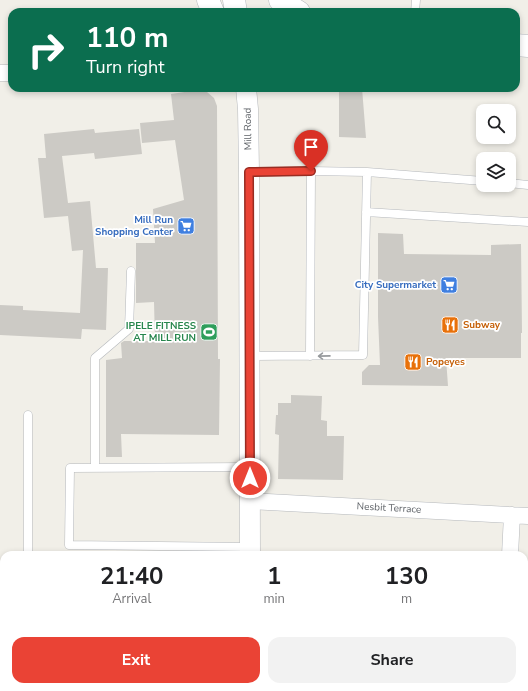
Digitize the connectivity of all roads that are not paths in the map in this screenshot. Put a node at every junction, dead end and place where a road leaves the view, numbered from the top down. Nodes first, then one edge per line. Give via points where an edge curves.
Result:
1 (280, 0) edge
2 (293, 8) edge
3 (246, 92) edge
4 (311, 171) junction
5 (249, 172) junction
6 (367, 172) junction
7 (476, 180) edge
8 (516, 184) edge
9 (528, 185) edge
10 (366, 212) junction
11 (528, 222) edge
12 (131, 271) dead end
13 (250, 356) junction
14 (310, 356) junction
15 (28, 415) dead end
16 (250, 467) junction
17 (95, 468) junction
18 (250, 501) junction
19 (520, 516) edge
20 (28, 551) edge
21 (250, 551) edge
22 (511, 551) edge

1 - 2 main road
3 - 5 street, Mill Road
4 - 5 lane
4 - 6 lane
4 - 14 lane
5 - 13 street, Mill Road
6 - 7 lane
6 - 10 lane
8 - 9 lane
10 - 11 lane
10 -> 14 lane via 364,355
12 - 17 lane via 129,329 95,358
13 - 14 lane
13 - 16 street, Mill Road
15 - 20 lane
16 - 17 lane
16 - 18 street, Mill Road
17 - 21 lane via 70,468 69,546
18 - 19 street, Nesbit Terrace
18 - 21 street, Mill Road
19 - 22 street

